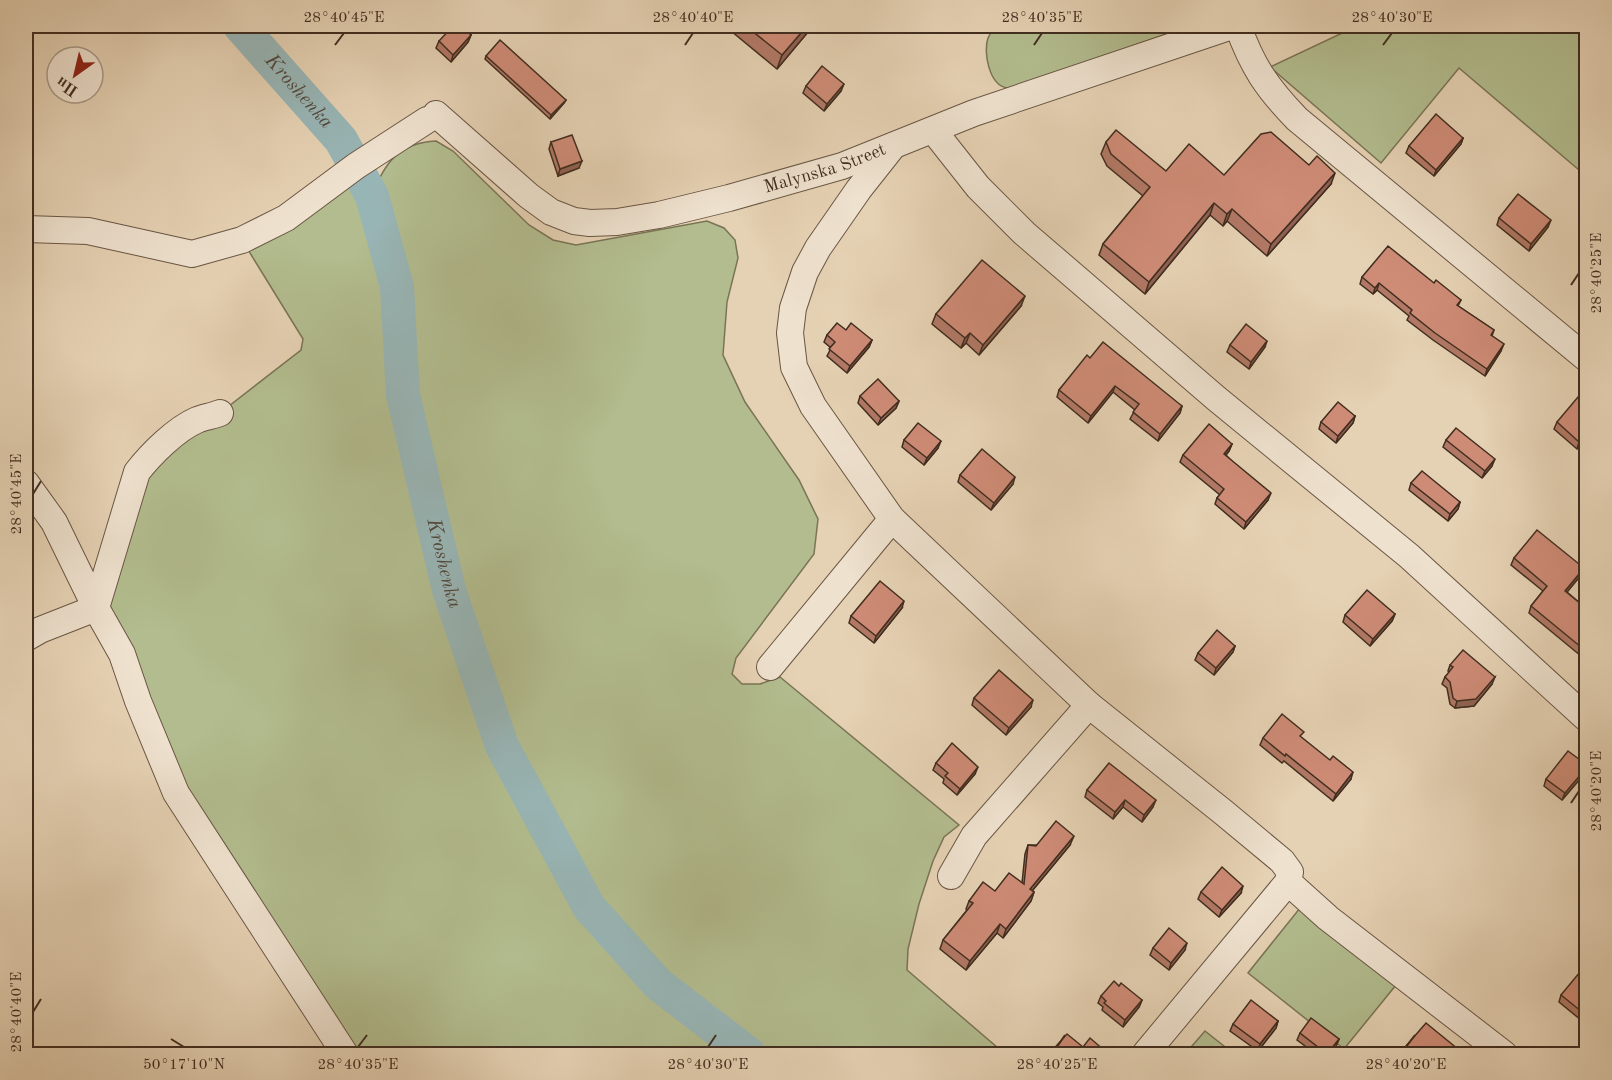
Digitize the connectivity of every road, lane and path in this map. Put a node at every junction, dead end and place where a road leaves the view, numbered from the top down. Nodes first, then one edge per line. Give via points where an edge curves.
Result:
1 (1232, 26) edge
2 (1238, 26) edge
3 (933, 130) junction
4 (893, 146) junction
5 (26, 229) edge
6 (1587, 358) edge
7 (220, 413) dead end
8 (26, 483) edge
9 (892, 519) junction
10 (96, 608) junction
11 (26, 638) edge
12 (770, 668) dead end
13 (1089, 705) junction
14 (1587, 717) edge
15 (951, 876) dead end
16 (1288, 882) junction
17 (345, 1054) edge
18 (1145, 1054) edge
19 (1504, 1054) edge

1 - 3 street, Malynska Street
2 - 6 street via 1255,68 1297,119
3 - 4 street, Malynska Street
3 - 14 street via 978,187 1023,233 1409,556
4 - 5 street, Malynska Street via 842,166 729,198 648,217 590,223 551,212 432,117 286,218 242,240 192,254 88,231
4 - 9 street via 859,189 805,272 793,308 790,333 794,367 813,406
7 - 10 street via 189,425 148,458 137,472
8 - 10 street via 54,522
9 - 12 street
9 - 13 street
10 - 11 street
10 - 17 street via 122,654 176,793
13 - 15 street via 974,836
13 - 16 street via 1282,861 1290,872
16 - 18 street
16 - 19 street via 1328,918

